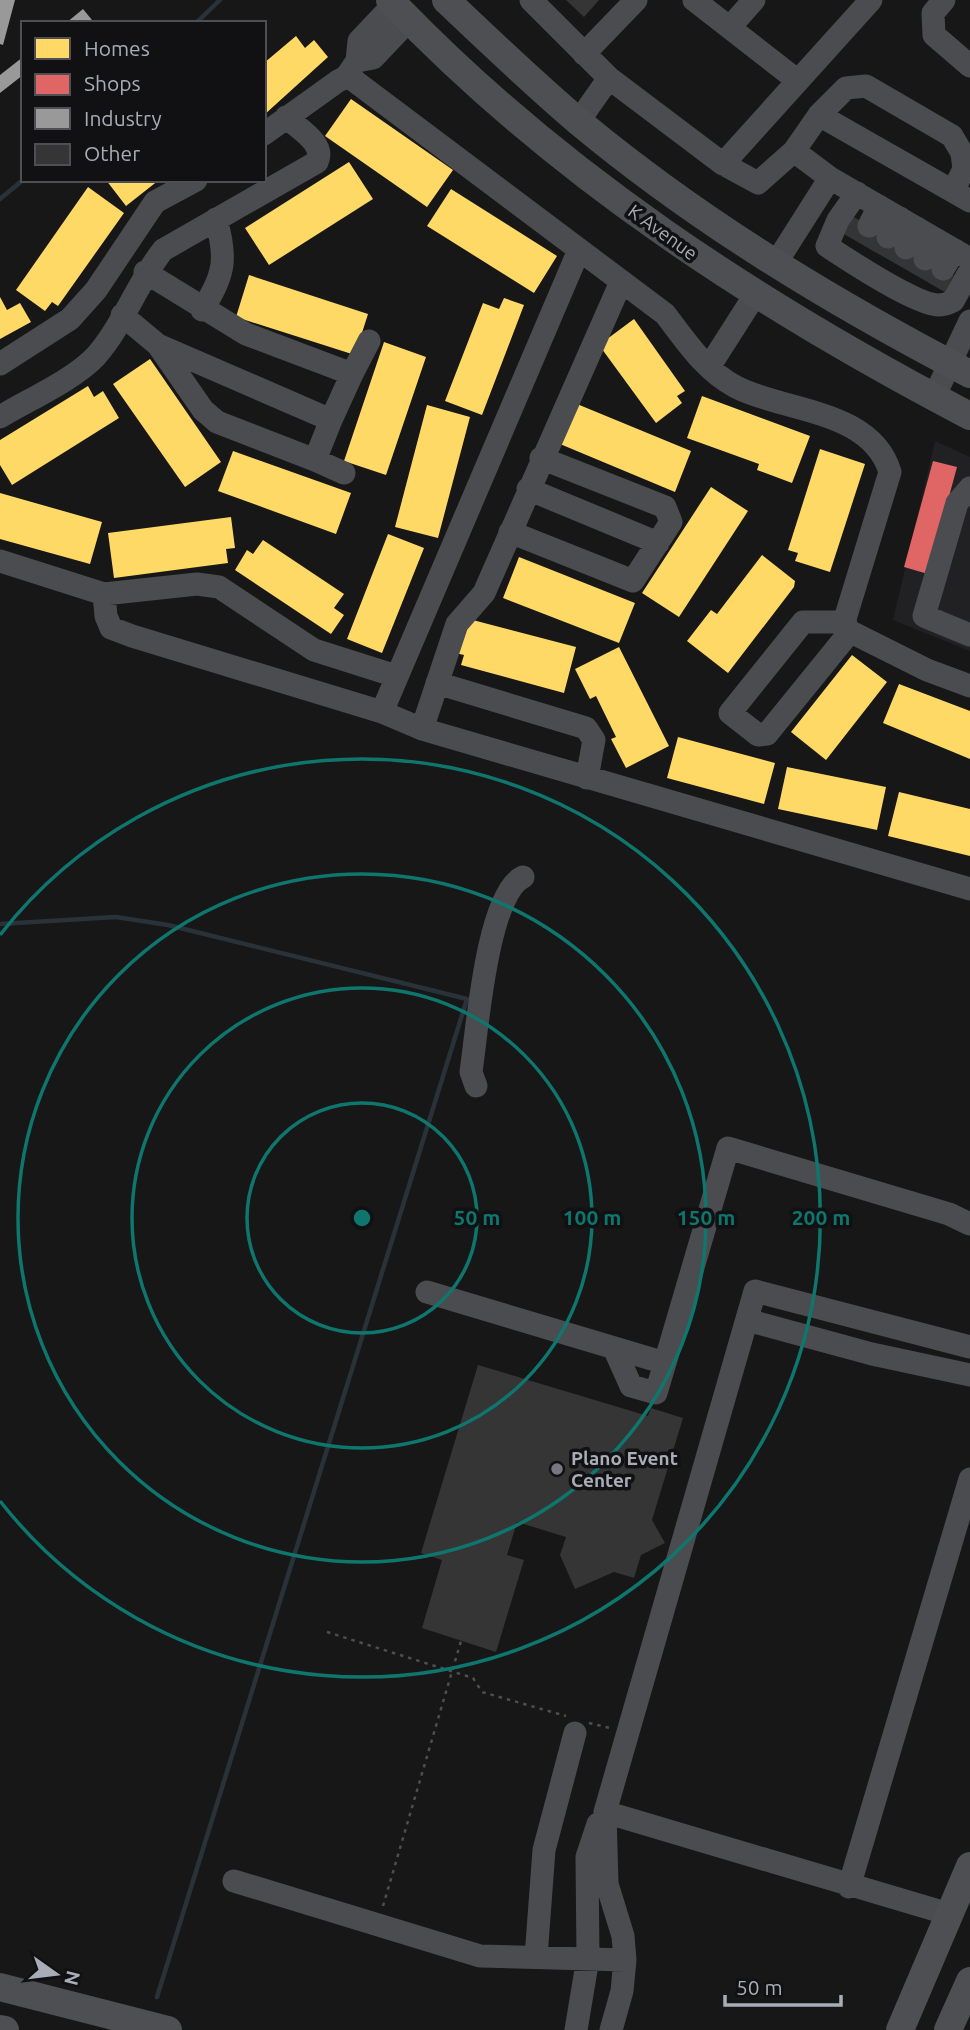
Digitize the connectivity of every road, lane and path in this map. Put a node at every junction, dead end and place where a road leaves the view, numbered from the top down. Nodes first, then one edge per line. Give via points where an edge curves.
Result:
1 (446, 0) edge
2 (531, 0) edge
3 (636, 0) edge
4 (694, 0) edge
5 (754, 0) edge
6 (871, 0) edge
7 (944, 0) edge
8 (404, 8) edge
9 (730, 26) junction
10 (584, 54) junction
11 (970, 66) edge
12 (351, 69) junction
13 (609, 78) junction
14 (798, 81) junction
15 (820, 115) junction
16 (286, 117) junction
17 (579, 122) junction
18 (266, 132) edge
19 (555, 150) junction
20 (794, 151) junction
21 (723, 164) junction
22 (830, 178) junction
23 (192, 182) edge
24 (857, 193) junction
25 (961, 196) edge
26 (812, 205) junction
27 (216, 219) junction
28 (838, 220) junction
29 (579, 250) junction
30 (905, 256) edge
31 (776, 263) junction
32 (970, 271) edge
33 (145, 272) junction
34 (621, 282) junction
35 (755, 295) junction
36 (202, 310) junction
37 (122, 315) junction
38 (970, 321) edge
39 (369, 341) dead end
40 (158, 345) junction
41 (0, 364) edge
42 (709, 367) junction
43 (960, 368) edge
44 (352, 374) junction
45 (934, 397) junction
46 (970, 416) edge
47 (0, 417) edge
48 (331, 420) junction
49 (541, 458) junction
50 (315, 460) junction
51 (344, 473) dead end
52 (970, 488) edge
53 (528, 489) junction
54 (510, 532) junction
55 (658, 543) junction
56 (0, 561) edge
57 (104, 594) junction
58 (847, 628) junction
59 (969, 630) edge
60 (396, 676) junction
61 (437, 683) junction
62 (970, 686) edge
63 (382, 712) junction
64 (422, 729) junction
65 (587, 778) junction
66 (523, 877) dead end
67 (970, 889) edge
68 (476, 1086) dead end
69 (970, 1224) edge
70 (428, 1292) dead end
71 (747, 1320) junction
72 (970, 1347) edge
73 (614, 1348) junction
74 (665, 1363) junction
75 (970, 1375) edge
76 (970, 1479) edge
77 (327, 1632) dead end
78 (461, 1641) dead end
79 (452, 1671) junction
80 (578, 1724) junction
81 (612, 1729) dead end
82 (605, 1812) junction
83 (970, 1866) edge
84 (234, 1881) dead end
85 (849, 1887) junction
86 (949, 1914) junction
87 (377, 1924) junction
88 (537, 1957) junction
89 (588, 1958) junction
90 (625, 1959) junction
91 (970, 1981) edge
92 (0, 1987) edge
93 (0, 2029) edge
94 (5, 2030) edge
95 (167, 2030) edge
96 (576, 2030) edge
97 (611, 2030) edge
98 (900, 2030) edge
99 (948, 2030) edge

1 - 17 main road, K Avenue
2 - 10 lane
3 - 10 lane
4 - 9 lane
5 - 9 lane
6 - 14 lane
7 - 11 lane via 933,13 934,35
8 - 12 lane via 359,41
8 - 19 main road, K Avenue via 439,52
9 - 14 lane
10 - 13 lane
12 - 16 lane
12 - 29 lane via 352,79
13 - 17 lane
13 - 21 lane
14 - 21 lane
15 - 20 lane
15 - 25 lane
15 - 25 lane via 846,88 866,86 922,116 952,136 962,153
16 - 18 lane
16 - 27 lane via 319,147 317,162
17 - 19 main road
17 - 31 main road, K Avenue via 686,203
19 - 35 main road, K Avenue
20 - 21 lane via 758,183
20 - 22 lane
22 - 24 lane
22 - 26 lane
23 - 41 lane via 155,202 96,290 70,319
24 - 28 lane
24 - 30 lane
26 - 28 lane
26 - 31 lane
27 - 33 lane via 163,250
27 - 36 lane via 225,251 215,291
28 - 30 lane via 827,246
29 - 34 lane
29 - 60 lane
30 - 32 lane via 939,306 953,301
31 - 35 main road
31 - 43 main road, K Avenue
33 - 36 lane
33 - 37 lane
34 - 42 lane via 665,314 697,359
34 - 49 lane
35 - 42 lane
35 - 45 main road, K Avenue
36 - 44 lane via 246,334
37 - 40 lane
37 - 47 lane via 94,358 64,381
38 - 43 lane
39 - 44 lane
40 - 48 lane
40 - 50 lane via 203,410 217,422
42 - 58 lane via 737,387 865,435 886,459 890,472
43 - 45 lane
44 - 48 lane
45 - 46 main road, K Avenue
48 - 50 lane
49 - 53 lane
49 - 55 lane via 665,507 671,522
50 - 51 lane
52 - 59 lane via 957,503 924,616
53 - 54 lane
53 - 55 lane
54 - 55 lane via 633,580
54 - 61 lane via 484,593 457,624
56 - 57 lane
57 - 60 lane via 197,584 219,587 314,650
57 - 63 lane via 111,628
58 - 58 lane via 803,621 730,713 758,735 767,734
58 - 62 lane via 927,670
60 - 63 lane
61 - 64 lane
61 - 65 lane via 586,729 594,740
63 - 64 lane
64 - 65 lane
65 - 67 lane
66 - 68 lane via 506,892 489,944 471,1072
69 - 74 lane via 728,1148
70 - 73 lane
71 - 72 lane via 755,1291
71 - 75 lane
71 - 82 lane
73 - 74 lane
73 - 74 lane via 631,1386 656,1393
76 - 85 lane
77 - 79 path
78 - 79 path
79 - 80 path via 473,1678 481,1692
79 - 87 path
80 - 81 path
80 - 88 lane via 544,1850
82 - 85 lane
82 - 89 lane via 593,1831 587,1857
82 - 90 lane via 607,1884
83 - 86 main road
84 - 87 lane
85 - 86 lane
86 - 98 main road
87 - 88 lane via 480,1956
88 - 89 lane
89 - 90 lane
89 - 96 lane
90 - 97 lane
91 - 99 main road
92 - 95 main road
93 - 94 main road

